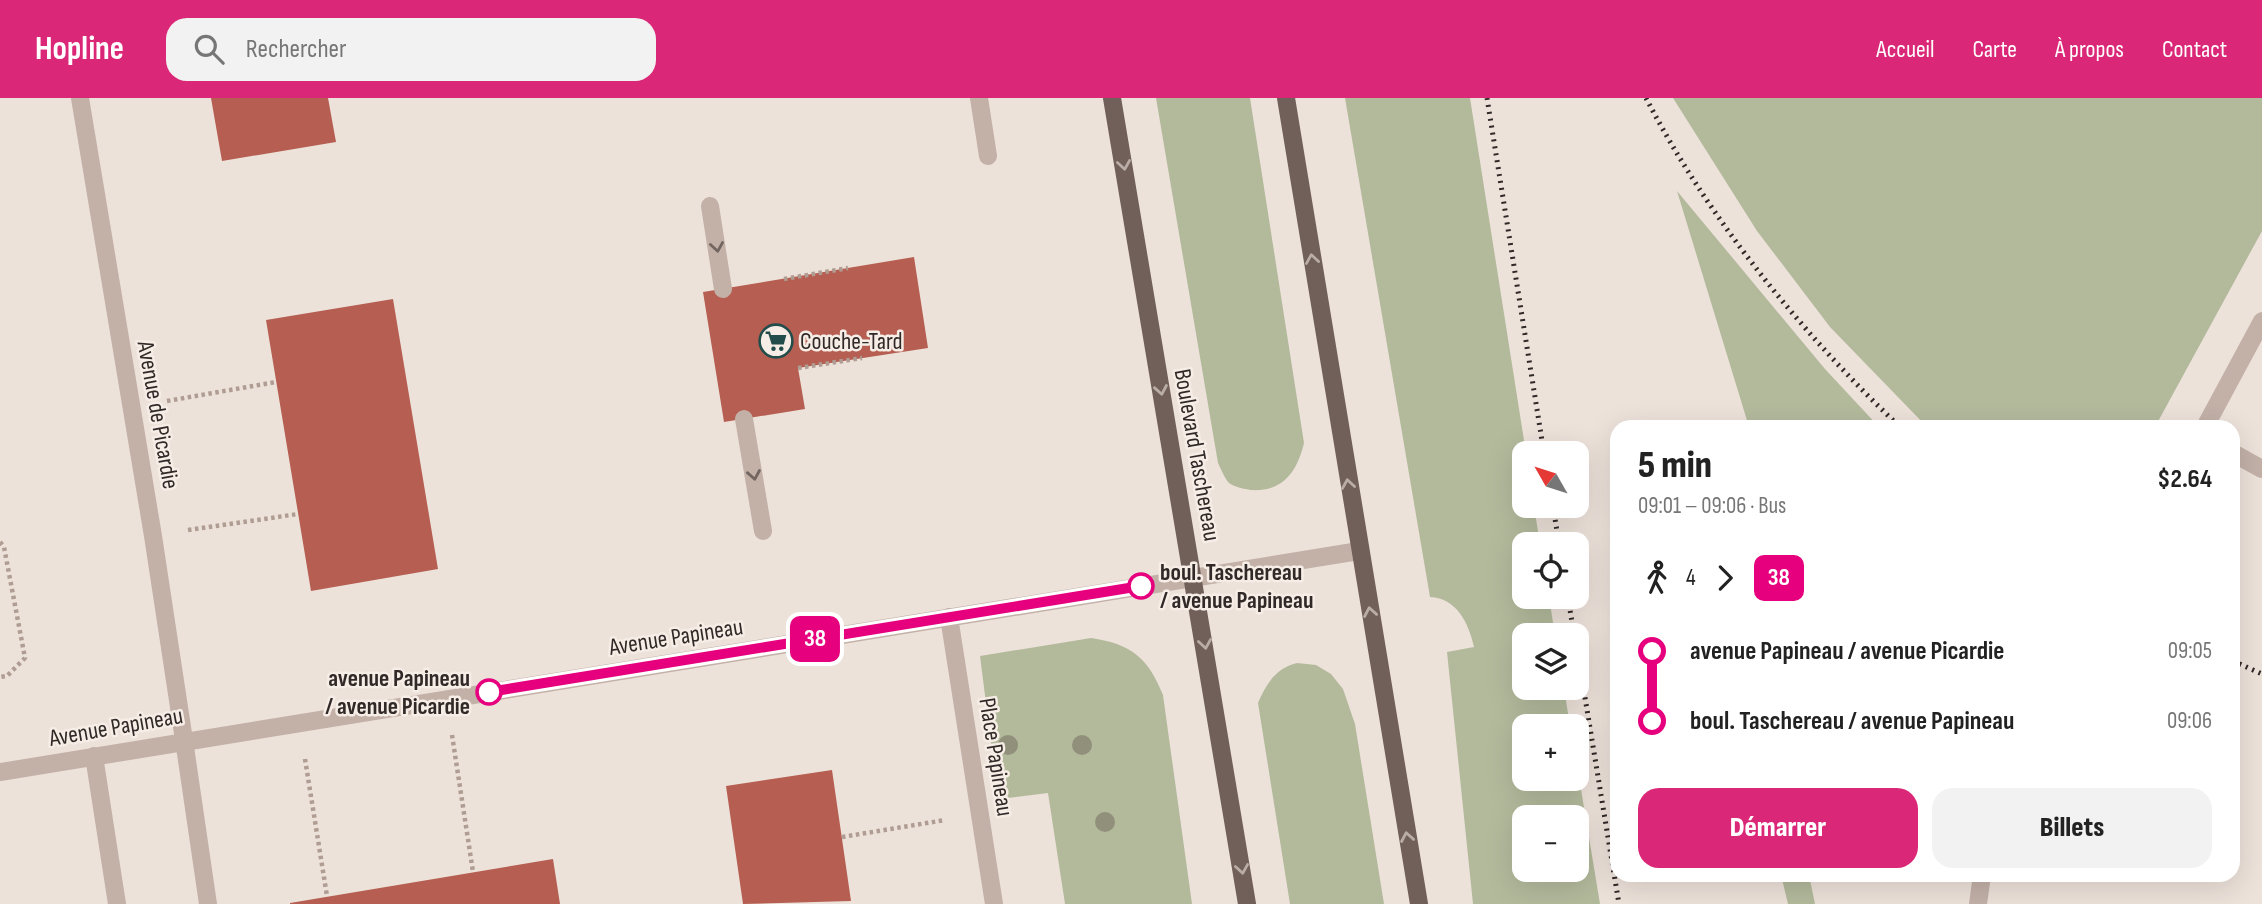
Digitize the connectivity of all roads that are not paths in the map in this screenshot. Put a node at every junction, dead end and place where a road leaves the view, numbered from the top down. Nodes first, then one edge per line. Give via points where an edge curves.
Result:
1 (80, 98) edge
2 (979, 98) edge
3 (1112, 98) edge
4 (1286, 98) edge
5 (988, 156) dead end
6 (710, 206) dead end
7 (723, 289) dead end
8 (2262, 321) edge
9 (744, 419) dead end
10 (2209, 420) edge
11 (2240, 457) edge
12 (2262, 469) edge
13 (763, 531) dead end
14 (1359, 551) junction
15 (1194, 577) junction
16 (949, 617) junction
17 (184, 740) junction
18 (94, 756) junction
19 (0, 772) edge
20 (1981, 882) edge
21 (117, 904) edge
22 (208, 904) edge
23 (995, 904) edge
24 (1247, 904) edge
25 (1419, 904) edge
26 (1978, 904) edge

1 - 17 street, Avenue de Picardie
2 - 5 street
3 -> 15 main road, Boulevard Taschereau
14 -> 4 main road
6 -> 7 street
8 - 10 street
9 -> 13 street
11 - 12 street
14 - 15 street, Avenue Papineau
25 -> 14 main road
15 - 16 street, Avenue Papineau
15 -> 24 main road, Boulevard Taschereau
16 - 17 street, Avenue Papineau
16 - 23 street, Place Papineau
17 - 18 street, Avenue Papineau
17 - 22 street, Avenue de Picardie
18 - 19 street, Avenue Papineau
18 - 21 street
20 - 26 street

